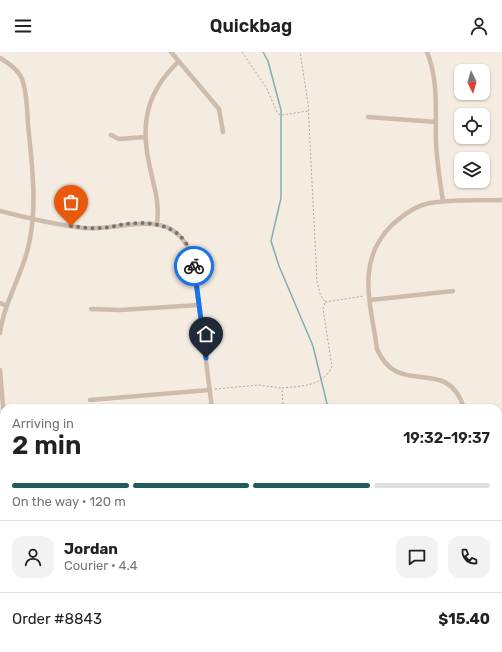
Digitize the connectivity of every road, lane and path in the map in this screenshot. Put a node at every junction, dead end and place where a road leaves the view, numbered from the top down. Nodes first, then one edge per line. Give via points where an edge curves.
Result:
1 (171, 52) edge
2 (242, 52) edge
3 (300, 52) edge
4 (427, 52) edge
5 (0, 58) edge
6 (178, 62) junction
7 (308, 111) junction
8 (368, 117) dead end
9 (436, 122) junction
10 (224, 132) dead end
11 (111, 135) dead end
12 (145, 137) junction
13 (502, 200) edge
14 (443, 201) junction
15 (0, 211) edge
16 (34, 220) junction
17 (157, 223) junction
18 (452, 291) dead end
19 (371, 298) junction
20 (325, 302) junction
21 (0, 303) edge
22 (199, 305) junction
23 (7, 306) junction
24 (91, 310) dead end
25 (0, 333) edge
26 (0, 370) edge
27 (282, 388) junction
28 (209, 390) junction
29 (90, 400) dead end
30 (3, 404) edge
31 (211, 404) edge
32 (283, 404) edge
33 (462, 404) edge

1 - 6 street
2 - 7 path via 266,87 278,114 282,116
3 - 7 path
4 - 9 street via 434,74
5 - 16 street via 17,71 22,79 33,168
6 - 10 street via 219,109
6 - 12 street via 162,80 150,102 145,121
7 - 20 path via 318,281 320,294
8 - 9 street
9 - 14 street
11 - 12 street via 119,139
12 - 17 street via 158,199
13 - 14 street
14 - 19 street via 412,209 377,242 370,260 368,280
15 - 16 street
16 - 17 street via 83,228
16 - 23 street via 27,250
17 - 22 street via 175,232 189,248
18 - 19 street
19 - 20 path
19 - 33 street via 378,349 386,365 406,376 446,381 459,395
20 - 27 path via 323,309 332,367 319,382
21 - 23 street
22 - 24 street
22 - 28 street
23 - 25 street
26 - 30 street
27 - 28 path via 259,385
27 - 32 path
28 - 29 street
28 - 31 street

